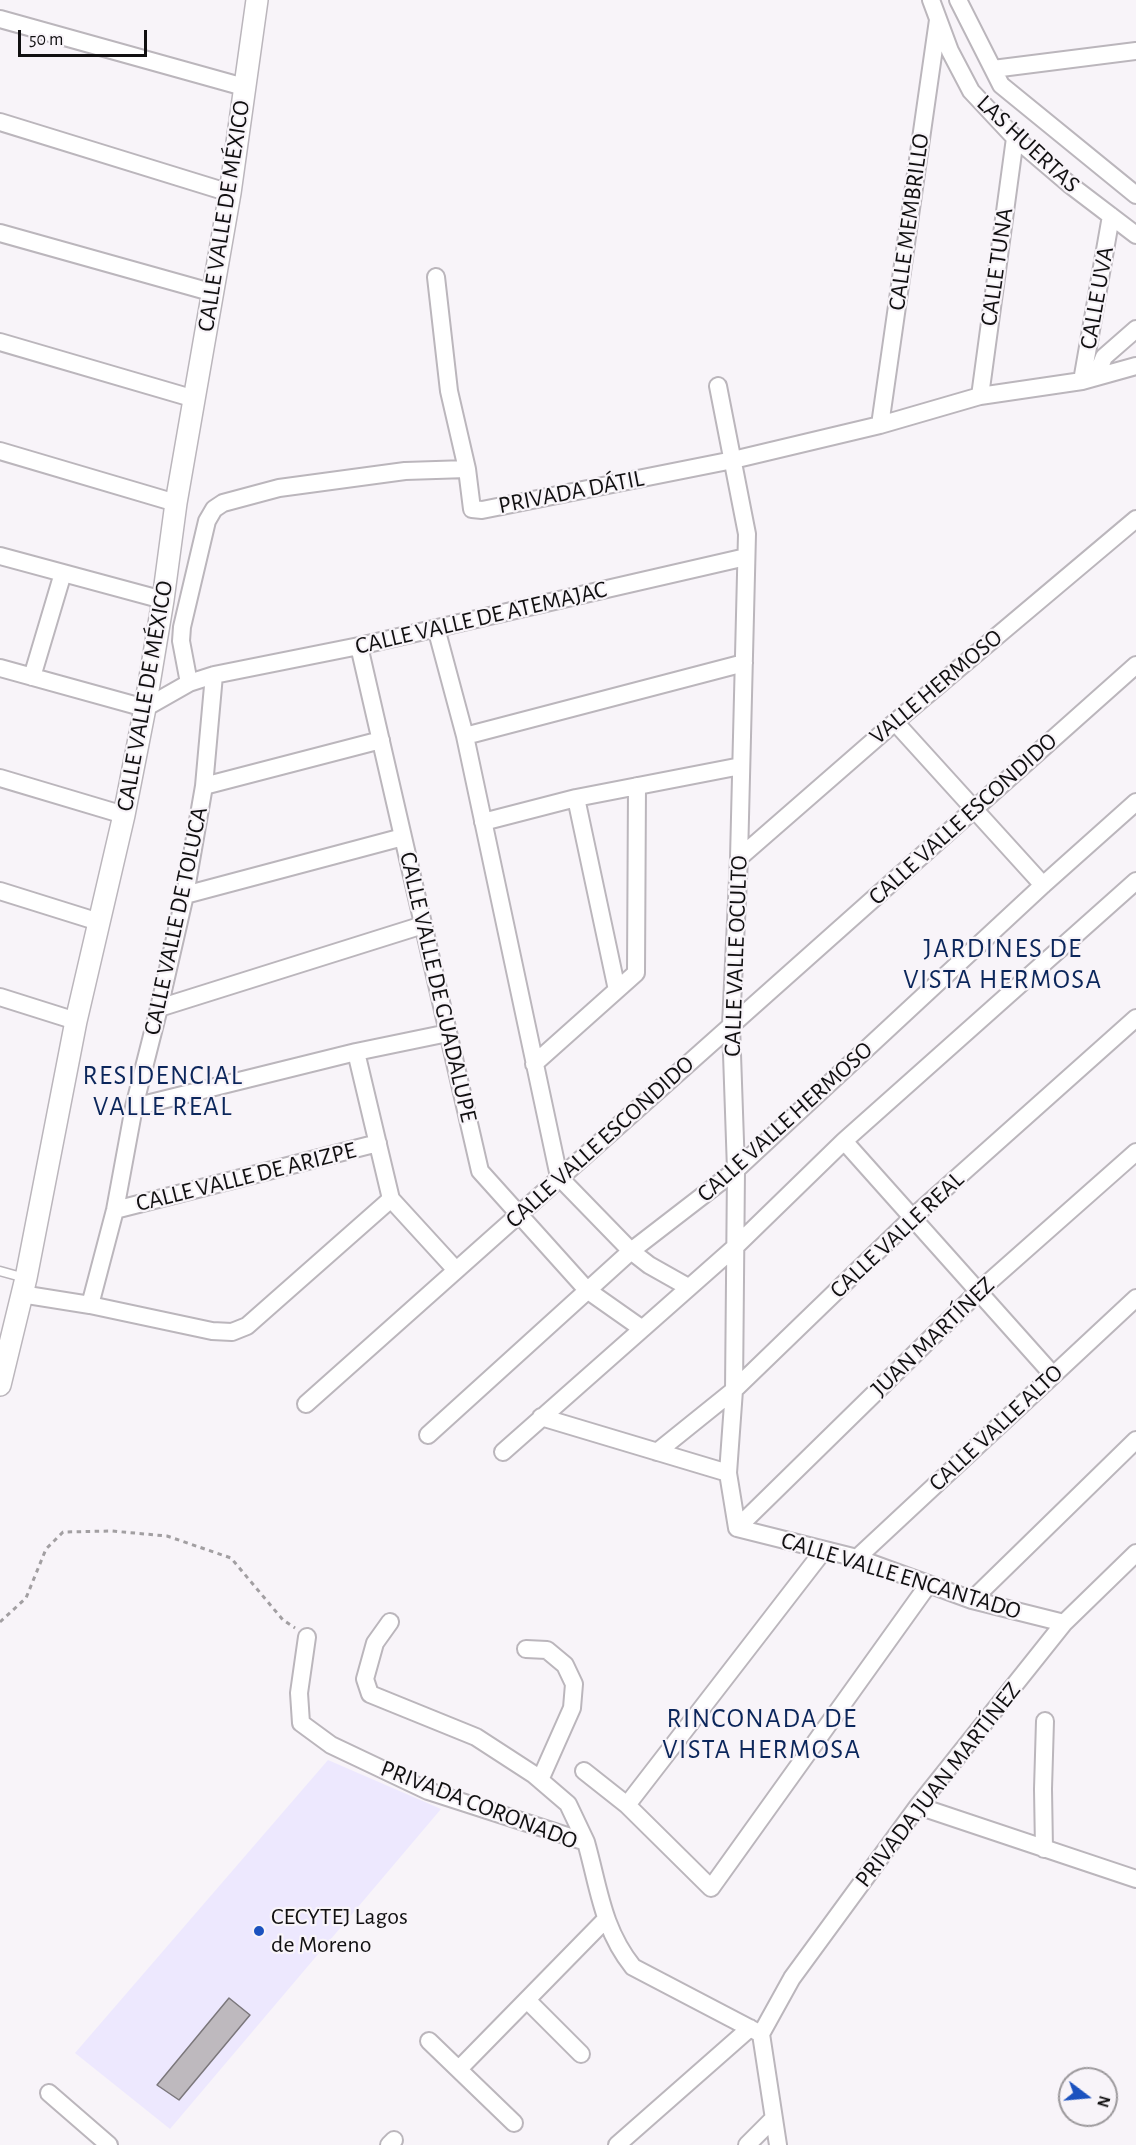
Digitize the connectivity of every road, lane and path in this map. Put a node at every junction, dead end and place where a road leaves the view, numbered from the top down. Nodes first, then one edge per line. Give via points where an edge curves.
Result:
1 (257, 0) edge
2 (932, 0) edge
3 (958, 0) edge
4 (0, 19) edge
5 (938, 20) junction
6 (1136, 51) edge
7 (993, 69) junction
8 (244, 87) junction
9 (0, 122) edge
10 (1015, 138) junction
11 (230, 193) junction
12 (1136, 195) edge
13 (1111, 216) junction
14 (0, 233) edge
15 (1136, 235) edge
16 (436, 278) dead end
17 (214, 293) junction
18 (1136, 329) edge
19 (0, 342) edge
20 (1136, 366) edge
21 (1089, 379) junction
22 (718, 386) dead end
23 (980, 396) junction
24 (195, 399) junction
25 (879, 425) junction
26 (0, 451) edge
27 (733, 460) junction
28 (467, 469) junction
29 (176, 503) junction
30 (1136, 519) edge
31 (0, 556) edge
32 (746, 558) junction
33 (63, 573) junction
34 (163, 600) junction
35 (436, 628) junction
36 (360, 646) junction
37 (744, 663) junction
38 (1136, 665) edge
39 (0, 668) edge
40 (214, 675) junction
41 (32, 677) junction
42 (189, 683) junction
43 (145, 708) junction
44 (895, 722) junction
45 (465, 736) junction
46 (381, 740) junction
47 (741, 766) junction
48 (0, 778) edge
49 (204, 786) junction
50 (637, 786) junction
51 (576, 798) junction
52 (1136, 802) edge
53 (975, 810) junction
54 (124, 815) junction
55 (483, 822) junction
56 (403, 837) junction
57 (739, 858) junction
58 (1136, 882) edge
59 (1043, 885) junction
60 (0, 891) edge
61 (185, 895) junction
62 (99, 922) junction
63 (423, 925) junction
64 (616, 990) junction
65 (0, 997) edge
66 (159, 1008) junction
67 (1136, 1018) edge
68 (76, 1021) junction
69 (731, 1025) junction
70 (448, 1033) junction
71 (356, 1052) junction
72 (534, 1064) junction
73 (134, 1107) junction
74 (844, 1141) junction
75 (378, 1143) junction
76 (1136, 1152) edge
77 (736, 1170) junction
78 (559, 1177) junction
79 (391, 1199) junction
80 (115, 1210) junction
81 (519, 1215) junction
82 (913, 1217) junction
83 (735, 1247) junction
84 (631, 1251) junction
85 (456, 1270) junction
86 (0, 1271) edge
87 (23, 1286) junction
88 (688, 1287) junction
89 (587, 1290) junction
90 (980, 1290) junction
91 (1136, 1298) edge
92 (90, 1305) junction
93 (641, 1328) junction
94 (1053, 1375) junction
95 (0, 1385) edge
96 (734, 1390) junction
97 (306, 1404) dead end
98 (541, 1417) junction
99 (428, 1435) dead end
100 (1136, 1440) edge
101 (503, 1452) dead end
102 (657, 1452) junction
103 (728, 1473) junction
104 (737, 1528) junction
105 (824, 1550) junction
106 (1136, 1553) edge
107 (857, 1558) junction
108 (928, 1585) junction
109 (972, 1600) junction
110 (0, 1622) edge
111 (390, 1622) dead end
112 (1064, 1623) junction
113 (307, 1637) joint
114 (526, 1649) dead end
115 (1045, 1721) dead end
116 (584, 1771) dead end
117 (540, 1780) junction
118 (627, 1805) junction
119 (918, 1806) junction
120 (586, 1842) junction
121 (1044, 1849) junction
122 (1136, 1879) edge
123 (605, 1920) junction
124 (527, 2000) junction
125 (756, 2031) junction
126 (429, 2041) dead end
127 (581, 2054) dead end
128 (459, 2069) junction
129 (49, 2092) dead end
130 (773, 2119) junction
131 (514, 2123) dead end
132 (109, 2145) edge
133 (617, 2145) edge
134 (747, 2145) edge
135 (778, 2145) edge

1 - 8 street, CALLE VALLE DE MÉXICO
2 - 5 street, LAS HUERTAS
3 - 7 street
4 - 8 street
5 - 10 street, LAS HUERTAS via 971,91
5 - 25 street, CALLE MEMBRILLO
6 - 7 street
7 - 12 street via 1001,85
8 - 11 street, CALLE VALLE DE MÉXICO
9 - 11 street
10 - 13 street, LAS HUERTAS
10 - 23 street, CALLE TUNA
11 - 17 street, CALLE VALLE DE MÉXICO
13 - 15 street, LAS HUERTAS
13 - 21 street, CALLE UVA
14 - 17 street
16 - 28 street via 449,391
17 - 24 street, CALLE VALLE DE MÉXICO
18 - 21 street via 1104,357
19 - 24 street
20 - 21 street, PRIVADA DÁTIL
21 - 23 street, PRIVADA DÁTIL
22 - 27 street, CALLE VALLE OCULTO
23 - 25 street, PRIVADA DÁTIL
24 - 29 street, CALLE VALLE DE MÉXICO
25 - 27 street, PRIVADA DÁTIL
26 - 29 street
27 - 28 street, PRIVADA DÁTIL via 482,510 472,509
27 - 32 street, CALLE VALLE OCULTO via 747,534
28 - 42 street via 405,471 279,488 214,508 207,521 182,627
29 - 34 street, CALLE VALLE DE MÉXICO
30 - 44 street, VALLE HERMOSO
31 - 33 street
32 - 35 street, CALLE VALLE DE ATEMAJAC
32 - 37 street, CALLE VALLE OCULTO
33 - 34 street
33 - 41 street
34 - 43 street, CALLE VALLE DE MÉXICO
35 - 36 street, CALLE VALLE DE ATEMAJAC
35 - 45 street
36 - 40 street, CALLE VALLE DE ATEMAJAC
36 - 46 street, CALLE VALLE DE GUADALUPE
37 - 45 street
37 - 47 street, CALLE VALLE OCULTO
38 - 53 street, CALLE VALLE ESCONDIDO
39 - 41 street
40 - 42 street, CALLE VALLE DE ATEMAJAC
40 - 49 street, CALLE VALLE DE TOLUCA
41 - 43 street
42 - 43 street, CALLE VALLE DE ATEMAJAC
43 - 54 street, CALLE VALLE DE MÉXICO
44 - 53 street
44 - 57 street, VALLE HERMOSO
45 - 55 street
46 - 49 street
46 - 56 street, CALLE VALLE DE GUADALUPE
47 - 50 street
47 - 57 street, CALLE VALLE OCULTO
48 - 54 street
49 - 61 street, CALLE VALLE DE TOLUCA
50 - 51 street
50 - 64 street via 636,973
51 - 55 street
51 - 64 street
52 - 59 street, CALLE VALLE HERMOSO
53 - 59 street
53 - 69 street, CALLE VALLE ESCONDIDO
54 - 62 street, CALLE VALLE DE MÉXICO
55 - 72 street
56 - 61 street
56 - 63 street, CALLE VALLE DE GUADALUPE
57 - 69 street, CALLE VALLE OCULTO
58 - 74 street
59 - 77 street, CALLE VALLE HERMOSO
60 - 62 street
61 - 66 street, CALLE VALLE DE TOLUCA
62 - 68 street, CALLE VALLE DE MÉXICO
63 - 66 street
63 - 70 street, CALLE VALLE DE GUADALUPE
64 - 72 street
65 - 68 street
66 - 73 street, CALLE VALLE DE TOLUCA
67 - 82 street, CALLE VALLE REAL
68 - 87 street, CALLE VALLE DE MÉXICO
69 - 77 street, CALLE VALLE OCULTO
69 - 78 street, CALLE VALLE ESCONDIDO
70 - 71 street
70 - 81 street, CALLE VALLE DE GUADALUPE via 480,1171
71 - 73 street
71 - 75 street
72 - 78 street
73 - 80 street, CALLE VALLE DE TOLUCA
74 - 82 street
74 - 83 street
75 - 79 street
75 - 80 street, CALLE VALLE DE ARIZPE
76 - 90 street, JUAN MARTÍNEZ
77 - 83 street, CALLE VALLE OCULTO
77 - 84 street, CALLE VALLE HERMOSO
78 - 81 street, CALLE VALLE ESCONDIDO
78 - 84 street
79 - 85 street
79 - 92 street via 247,1326 232,1332
80 - 92 street, CALLE VALLE DE TOLUCA
81 - 85 street, CALLE VALLE ESCONDIDO
81 - 89 street, CALLE VALLE DE GUADALUPE
82 - 90 street
82 - 96 street, CALLE VALLE REAL
83 - 88 street
83 - 96 street, CALLE VALLE OCULTO
84 - 88 street
84 - 89 street, CALLE VALLE HERMOSO
85 - 97 street, CALLE VALLE ESCONDIDO
86 - 87 lane
87 - 92 street
87 - 95 street, CALLE VALLE DE MÉXICO
88 - 93 street
89 - 93 street, CALLE VALLE DE GUADALUPE
89 - 99 street, CALLE VALLE HERMOSO
90 - 94 street
90 - 104 street, JUAN MARTÍNEZ
91 - 94 street, CALLE VALLE ALTO
93 - 98 street
94 - 107 street, CALLE VALLE ALTO
96 - 102 street, CALLE VALLE REAL
96 - 103 street, CALLE VALLE OCULTO
98 - 101 street
98 - 102 street
100 - 109 street
102 - 103 street
103 - 104 street, CALLE VALLE OCULTO
104 - 105 street, CALLE VALLE ENCANTADO
105 - 107 street, CALLE VALLE ENCANTADO
105 - 118 street
106 - 112 street, PRIVADA JUAN MARTÍNEZ
107 - 108 street, CALLE VALLE ENCANTADO
108 - 109 street, CALLE VALLE ENCANTADO
108 - 118 street via 711,1888
109 - 112 street, CALLE VALLE ENCANTADO
110 - 113 path via 26,1598 46,1549 63,1532 112,1531 167,1536 231,1558 283,1620
111 - 117 street via 375,1643 365,1679 370,1694 476,1737
112 - 119 street, PRIVADA JUAN MARTÍNEZ
113 - 120 street, PRIVADA CORONADO via 299,1693 301,1723 331,1745 428,1791
114 - 117 street via 547,1650 565,1665 574,1684 572,1708
115 - 121 street
116 - 118 street
117 - 120 street via 568,1804
119 - 121 street
119 - 125 street, PRIVADA JUAN MARTÍNEZ
120 - 123 street, PRIVADA CORONADO
121 - 122 street
123 - 124 street
123 - 125 street, PRIVADA CORONADO via 633,1967
124 - 127 street
124 - 128 street
125 - 130 street
125 - 133 street, PRIVADA JUAN MARTÍNEZ
126 - 128 street
128 - 131 street
129 - 132 street
130 - 134 street
130 - 135 street

